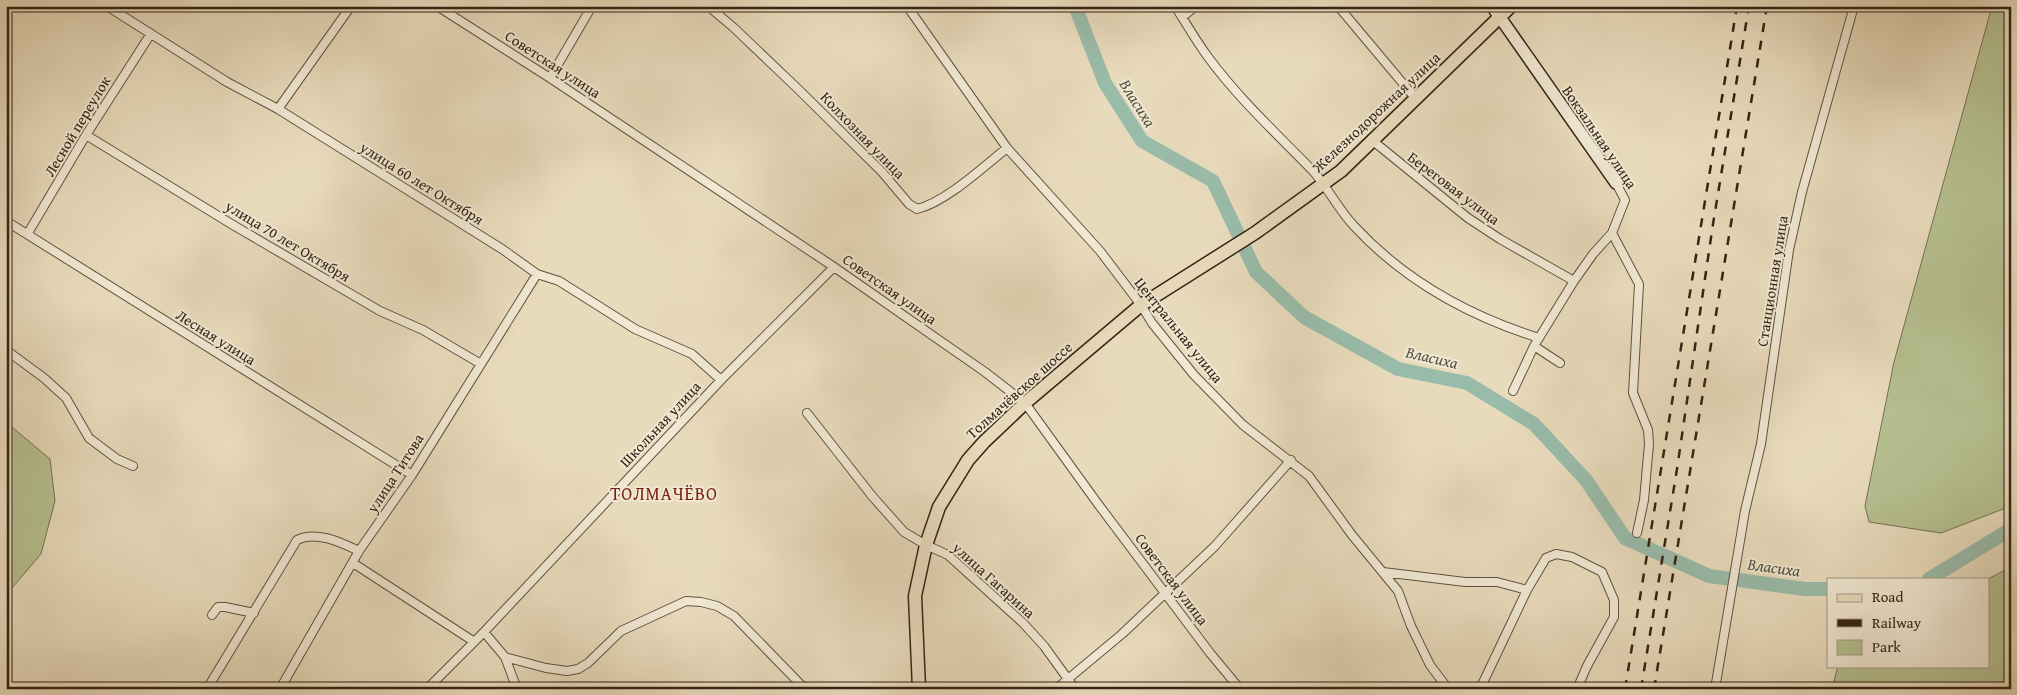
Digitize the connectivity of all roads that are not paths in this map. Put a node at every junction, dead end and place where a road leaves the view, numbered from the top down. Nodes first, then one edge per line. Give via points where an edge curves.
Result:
1 (108, 6) edge
2 (351, 6) edge
3 (437, 6) edge
4 (592, 6) edge
5 (708, 6) edge
6 (907, 6) edge
7 (1175, 6) edge
8 (1196, 6) edge
9 (1338, 6) edge
10 (1492, 6) edge
11 (1511, 6) edge
12 (1854, 6) edge
13 (1182, 17) junction
14 (1499, 18) junction
15 (150, 34) junction
16 (550, 78) junction
17 (1416, 99) junction
18 (278, 109) junction
19 (86, 135) junction
20 (1373, 141) junction
21 (1007, 148) junction
22 (1616, 182) joint
23 (1324, 184) junction
24 (6, 221) edge
25 (1612, 233) junction
26 (28, 234) junction
27 (1216, 258) joint
28 (834, 267) junction
29 (537, 274) junction
30 (1574, 281) junction
31 (1141, 305) junction
32 (1539, 338) junction
33 (1534, 346) junction
34 (6, 350) edge
35 (1560, 363) dead end
36 (481, 364) junction
37 (721, 380) junction
38 (1513, 391) dead end
39 (1025, 403) junction
40 (807, 413) dead end
41 (1291, 460) junction
42 (133, 466) dead end
43 (412, 475) junction
44 (1637, 533) dead end
45 (926, 545) junction
46 (360, 551) junction
47 (353, 563) junction
48 (1383, 572) junction
49 (1527, 590) junction
50 (1166, 593) junction
51 (254, 613) junction
52 (212, 615) dead end
53 (484, 632) junction
54 (473, 641) junction
55 (505, 657) junction
56 (1067, 679) junction
57 (207, 689) edge
58 (280, 689) edge
59 (427, 689) edge
60 (517, 689) edge
61 (805, 689) edge
62 (919, 689) edge
63 (1056, 689) edge
64 (1075, 689) edge
65 (1240, 689) edge
66 (1448, 689) edge
67 (1480, 689) edge
68 (1577, 689) edge
69 (1715, 689) edge

1 - 15 street, улица 60 лет Октября
2 - 18 street
3 - 16 street, Советская улица
4 - 16 street
5 - 21 street, Колхозная улица via 798,89 917,210 928,207
6 - 21 street, Центральная улица
7 - 13 street
8 - 13 street
9 - 17 street
10 - 14 street, Вокзальная улица
11 - 14 main road, Железнодорожная улица
12 - 69 street, Станционная улица via 1788,250 1760,444
13 - 23 street via 1208,58
14 - 17 main road, Железнодорожная улица
14 - 22 street, Вокзальная улица
15 - 18 street, улица 60 лет Октября
15 - 19 street, Лесной переулок
16 - 28 street, Советская улица
17 - 20 main road, Железнодорожная улица
18 - 29 street, улица 60 лет Октября
19 - 26 street, Лесной переулок
19 - 36 street, улица 70 лет Октября via 380,312 423,330
20 - 23 main road, Железнодорожная улица
20 - 30 street, Береговая улица via 1468,218
21 - 31 street, Центральная улица via 1100,251
22 - 25 street, Вокзальная улица via 1625,200
23 - 27 main road, Железнодорожная улица
23 - 32 street via 1353,225 1377,248 1432,290 1476,314
24 - 26 street, Лесная улица
25 - 30 street, Вокзальная улица
25 - 44 street via 1639,284 1634,393 1648,430 1649,444 1644,500
26 - 43 street, Лесная улица
27 - 31 main road, Толмачёвское шоссе
28 - 37 street, Школьная улица
28 - 39 street, Советская улица
29 - 36 street, улица Титова
29 - 37 street, улица 60 лет Октября via 559,281 635,329 692,354
30 - 32 street, Вокзальная улица
31 - 39 main road, Толмачёвское шоссе
31 - 41 street, Центральная улица via 1194,375 1243,425
32 - 33 street, Вокзальная улица
33 - 35 street
33 - 38 street, Вокзальная улица
34 - 42 street via 66,398 89,438 117,459
36 - 43 street, улица Титова
37 - 53 street, Школьная улица
39 - 45 main road, Толмачёвское шоссе via 968,460 939,507
39 - 50 street, Советская улица
40 - 45 street, улица Гагарина via 904,532
41 - 48 street, Центральная улица via 1309,476
41 - 50 street via 1215,546
43 - 46 street, улица Титова
45 - 56 street, улица Гагарина via 948,555 1023,623
45 - 62 main road, Толмачёвское шоссе via 915,596
46 - 47 street, улица Титова
46 - 51 street via 335,539 303,537 297,540
47 - 54 street
47 - 58 street, улица Титова
48 - 49 street via 1464,582 1497,582
48 - 66 street, Центральная улица via 1398,591 1430,665
49 - 67 street
49 - 68 street via 1546,558 1556,554 1572,557 1602,572 1614,600 1614,617
50 - 56 street
50 - 65 street, Советская улица
51 - 52 street via 218,607
51 - 57 street
53 - 54 street, Школьная улица
53 - 55 street
54 - 59 street, Школьная улица
55 - 60 street
55 - 61 street via 546,668 578,669 621,631 686,601 701,602 717,606 734,616
56 - 63 street
56 - 64 street, улица Гагарина

